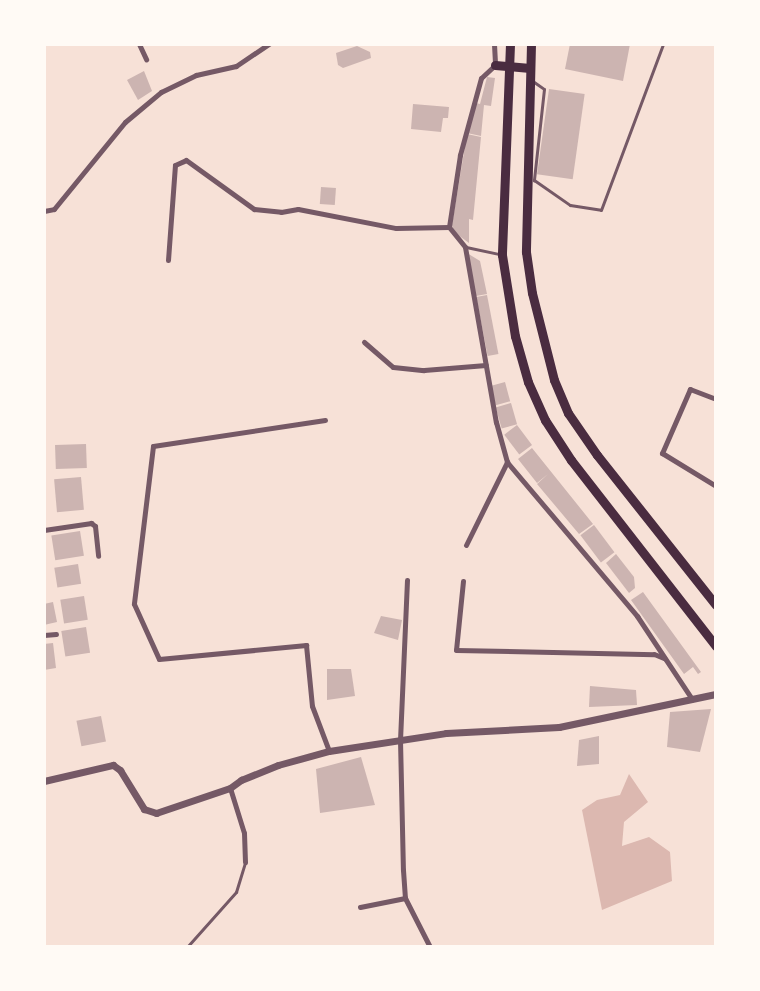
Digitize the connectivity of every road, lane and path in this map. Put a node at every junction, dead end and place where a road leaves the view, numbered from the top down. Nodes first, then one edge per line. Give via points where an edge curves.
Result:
1 (139, 44) edge
2 (269, 44) edge
3 (494, 44) edge
4 (510, 44) edge
5 (531, 44) edge
6 (663, 44) edge
7 (146, 59) dead end
8 (495, 65) junction
9 (509, 67) junction
10 (529, 73) junction
11 (44, 211) edge
12 (449, 227) junction
13 (465, 247) junction
14 (502, 255) junction
15 (168, 260) dead end
16 (364, 342) dead end
17 (486, 365) junction
18 (716, 399) edge
19 (325, 420) dead end
20 (507, 462) junction
21 (716, 487) edge
22 (44, 530) edge
23 (466, 545) dead end
24 (98, 556) dead end
25 (407, 580) dead end
26 (463, 581) dead end
27 (716, 605) edge
28 (56, 634) dead end
29 (44, 635) edge
30 (716, 646) edge
31 (665, 659) junction
32 (716, 694) edge
33 (692, 700) junction
34 (400, 740) junction
35 (329, 751) junction
36 (44, 781) edge
37 (230, 788) junction
38 (245, 862) joint
39 (405, 898) junction
40 (360, 907) dead end
41 (188, 947) edge
42 (430, 947) edge

1 - 7 street
2 - 11 street via 236,66 196,75 161,92 125,122 54,209
3 - 8 street
4 - 9 main road
5 - 10 main road
6 - 10 lane via 601,210 570,205 534,180 544,89
8 - 9 main road
8 - 12 street via 478,86
9 - 10 main road
9 - 14 main road
10 - 27 main road via 526,252 554,380 568,413 597,455
12 - 13 street
12 - 15 street via 413,230 298,209 254,209 186,160 175,165
13 - 14 lane
13 - 17 street
14 - 30 main road via 515,336 545,420
16 - 17 street via 393,367
17 - 20 street
18 - 21 street via 690,389 662,453
19 - 35 street via 153,446 134,604 159,659 306,645 312,706
20 - 23 street
20 - 31 street via 637,616
22 - 24 street via 91,523
25 - 34 street
26 - 31 street via 456,650 654,654
28 - 29 street
31 - 33 street
32 - 33 street
33 - 34 street via 559,727
34 - 35 street
34 - 39 street
35 - 37 street via 278,765
36 - 37 street via 113,765 144,809 156,813
37 - 38 street via 244,833
38 - 41 lane via 236,892
39 - 40 street
39 - 42 street

